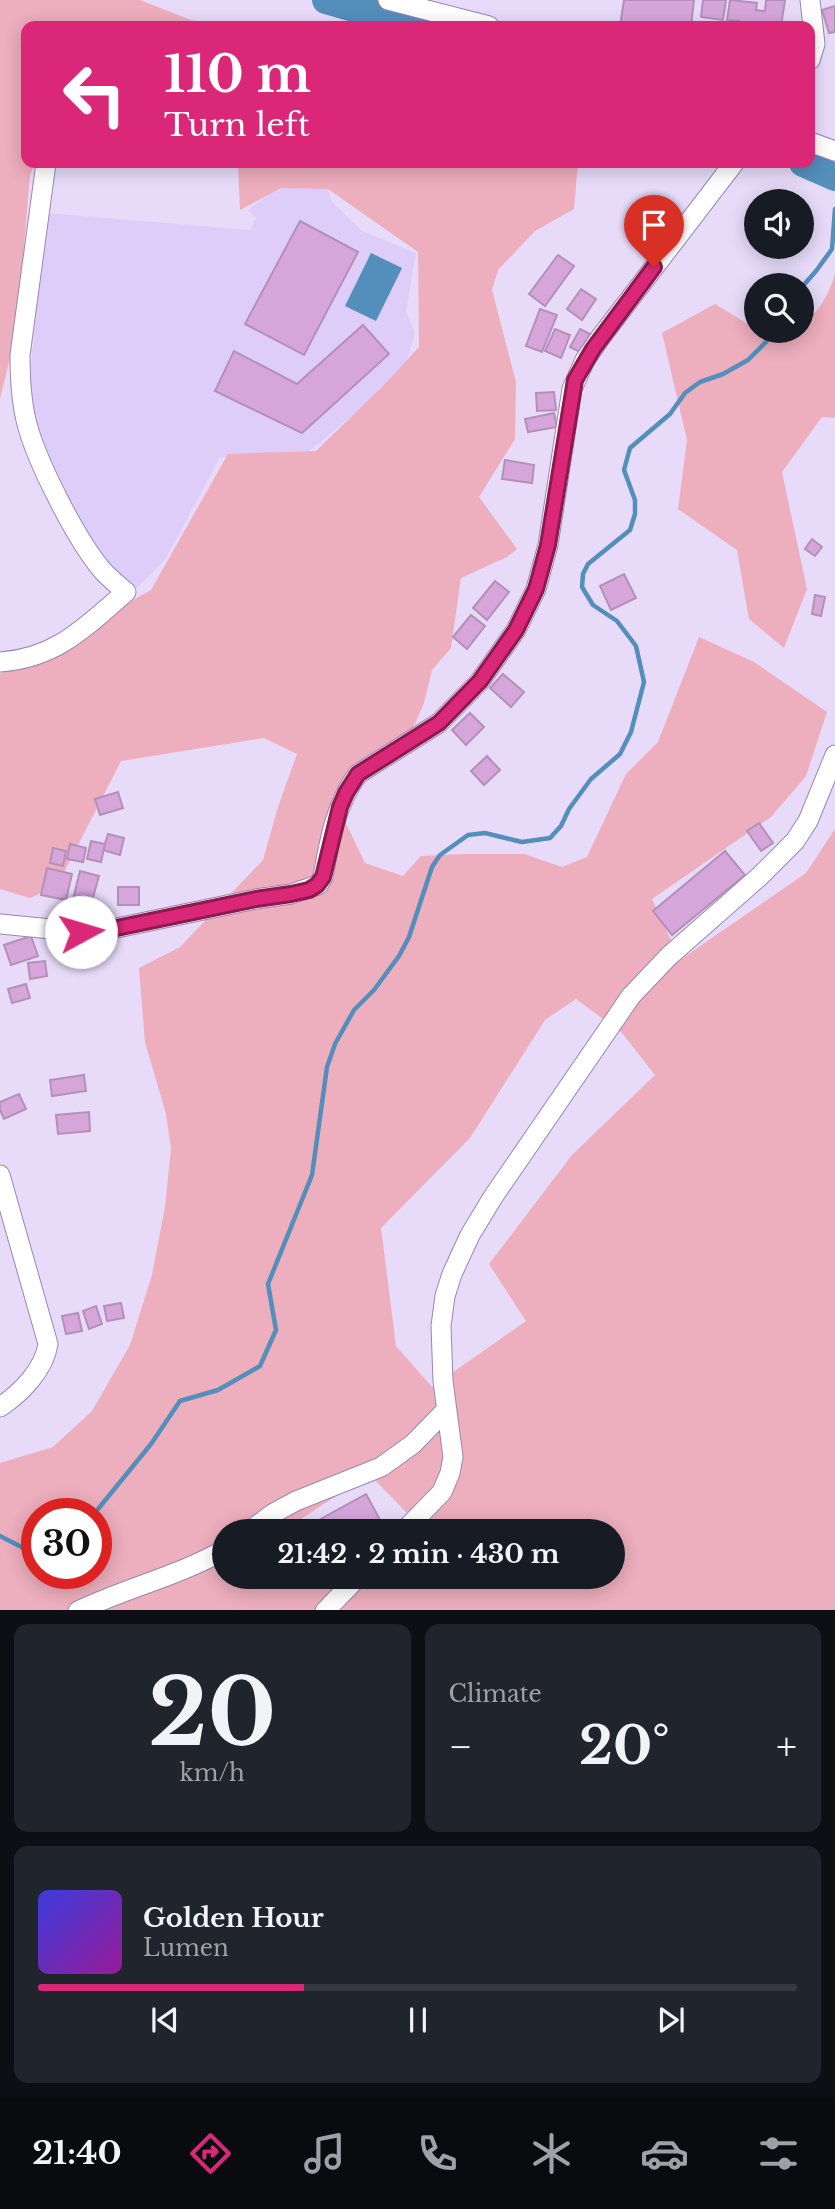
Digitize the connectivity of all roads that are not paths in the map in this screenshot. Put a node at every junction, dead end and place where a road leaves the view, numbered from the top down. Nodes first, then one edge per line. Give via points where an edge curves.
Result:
1 (388, 0) edge
2 (810, 0) edge
3 (470, 21) edge
4 (812, 21) edge
5 (815, 144) edge
6 (835, 151) edge
7 (45, 168) edge
8 (730, 168) edge
9 (0, 662) edge
10 (835, 755) edge
11 (0, 923) edge
12 (0, 1175) edge
13 (0, 1407) edge
14 (446, 1410) junction
15 (266, 1519) edge
16 (416, 1519) edge
17 (212, 1557) edge
18 (346, 1589) edge
19 (80, 1610) edge
20 (325, 1610) edge

1 - 3 street
2 - 4 street
5 - 6 street
7 - 9 street via 21,343 23,408 42,466 79,534 102,570 126,592 57,647 31,658
8 - 11 street via 578,373 548,545 536,589 516,630 475,687 439,723 358,774 340,807 317,885 107,930 81,932
10 - 14 street via 795,841 631,996 481,1216 460,1254 442,1311
12 - 13 street via 48,1344 38,1370
14 - 15 street via 413,1444 381,1467 296,1501
14 - 16 street via 453,1457 448,1481
17 - 19 street
18 - 20 street

